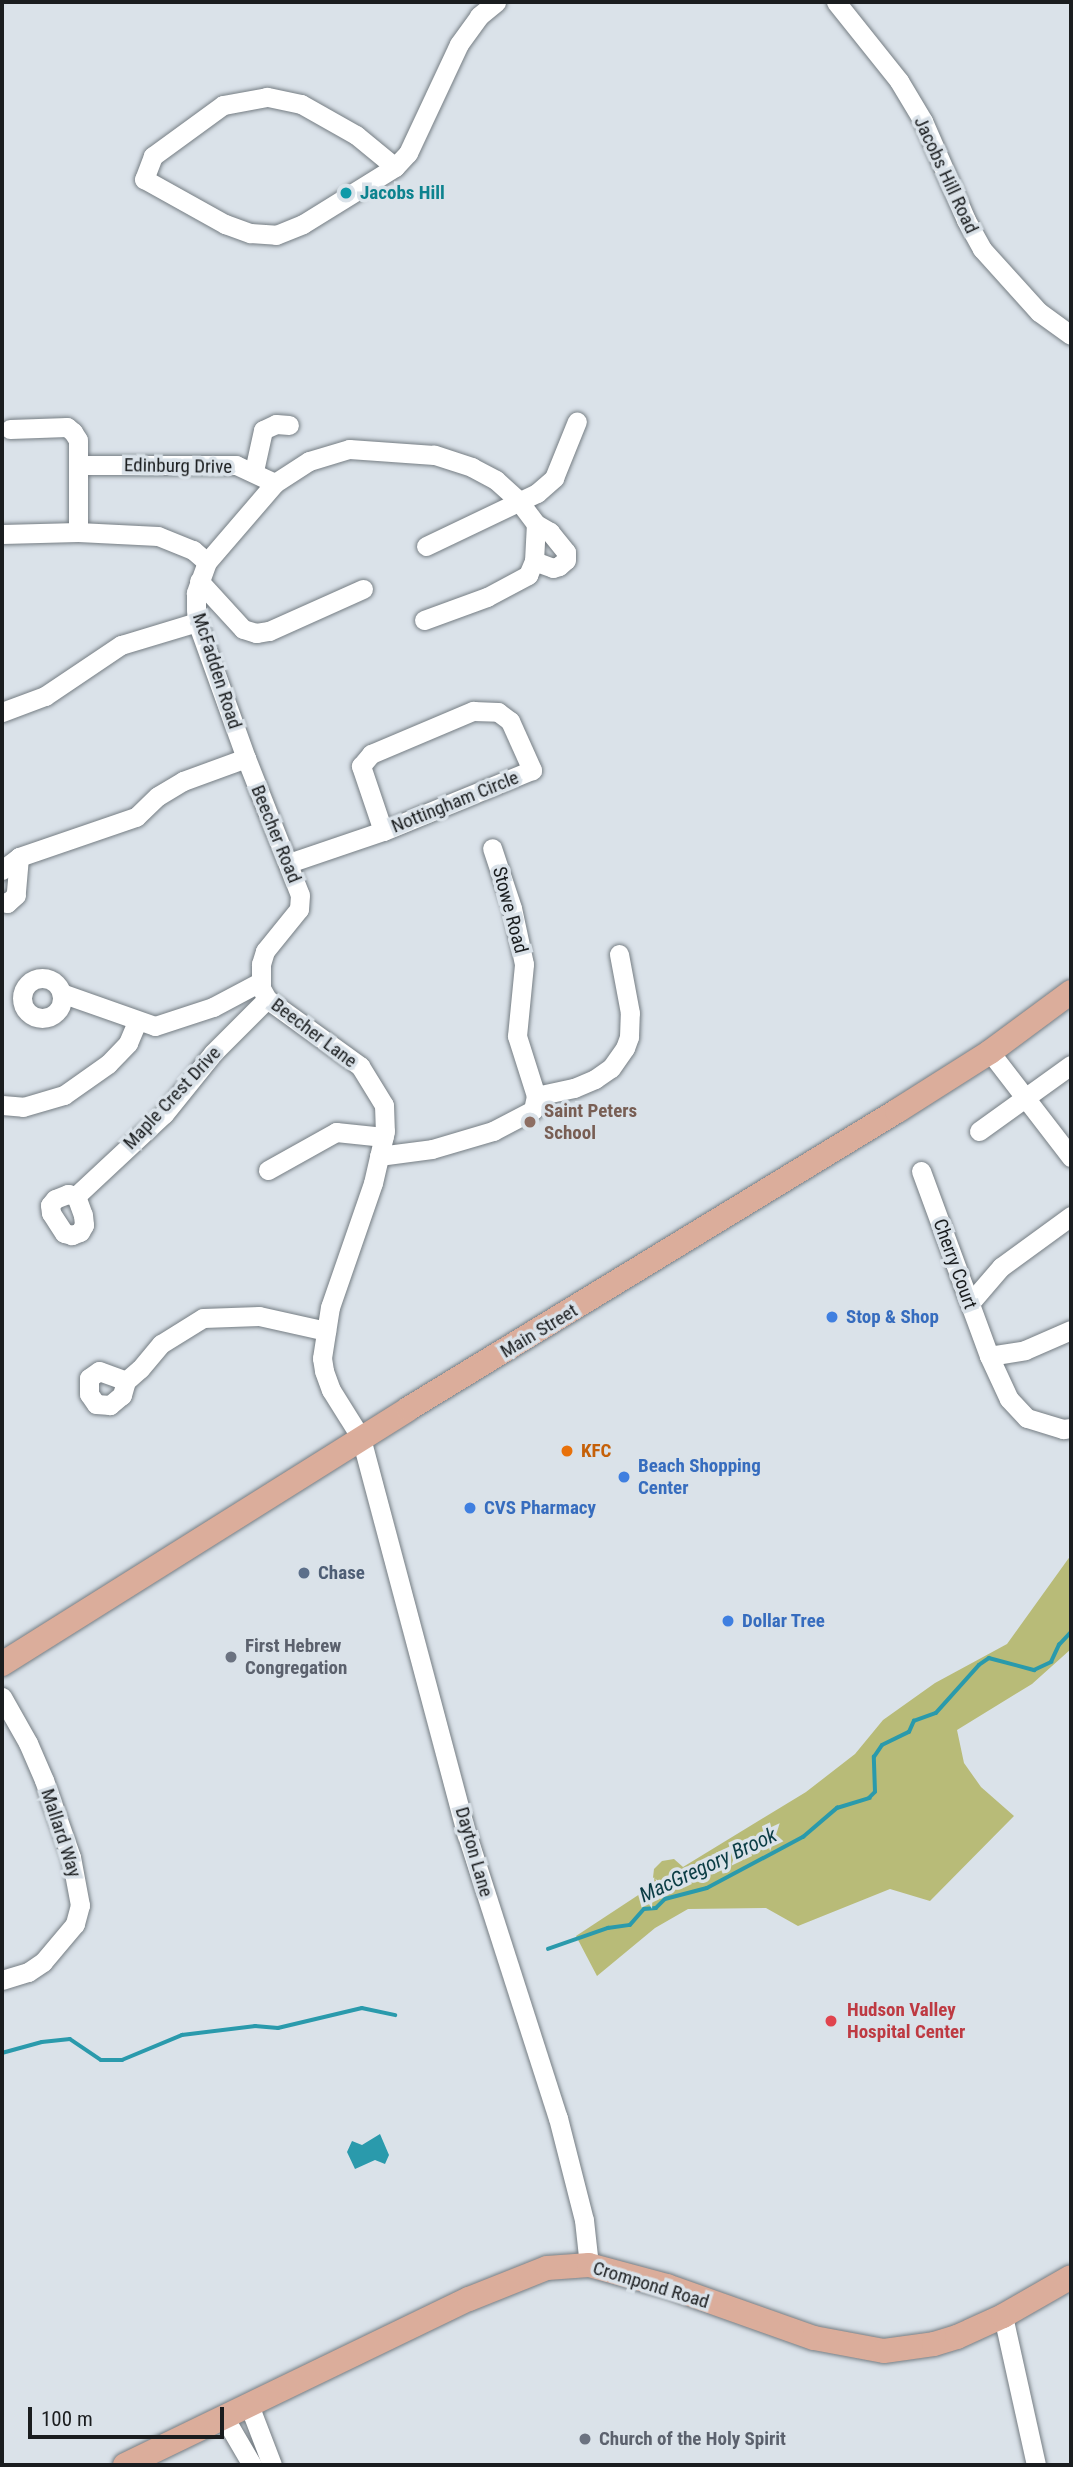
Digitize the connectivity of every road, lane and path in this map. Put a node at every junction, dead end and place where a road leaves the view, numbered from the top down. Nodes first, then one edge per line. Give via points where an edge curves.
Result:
1 (496, 2) edge
2 (836, 2) edge
3 (395, 167) junction
4 (1071, 335) edge
5 (577, 421) dead end
6 (289, 425) dead end
7 (10, 429) dead end
8 (78, 465) junction
9 (254, 471) junction
10 (275, 483) junction
11 (518, 500) junction
12 (536, 524) junction
13 (78, 532) junction
14 (2, 534) edge
15 (426, 546) dead end
16 (534, 561) junction
17 (207, 562) junction
18 (199, 581) junction
19 (363, 589) dead end
20 (424, 620) dead end
21 (197, 622) junction
22 (2, 712) edge
23 (246, 758) junction
24 (383, 831) junction
25 (492, 848) dead end
26 (19, 857) junction
27 (289, 863) junction
28 (2, 870) edge
29 (2, 902) edge
30 (619, 954) dead end
31 (264, 990) junction
32 (1071, 992) edge
33 (64, 994) dead end
34 (137, 1021) junction
35 (990, 1052) junction
36 (1071, 1065) edge
37 (536, 1096) junction
38 (1027, 1099) junction
39 (2, 1105) edge
40 (979, 1131) dead end
41 (382, 1146) junction
42 (1071, 1157) edge
43 (268, 1170) dead end
44 (921, 1171) dead end
45 (76, 1196) dead end
46 (1071, 1216) edge
47 (970, 1303) junction
48 (1071, 1330) edge
49 (326, 1331) junction
50 (989, 1356) junction
51 (126, 1381) dead end
52 (1071, 1428) edge
53 (361, 1438) junction
54 (2, 1664) edge
55 (2, 1697) edge
56 (2, 1980) edge
57 (589, 2265) junction
58 (1071, 2277) edge
59 (1003, 2316) junction
60 (249, 2405) junction
61 (224, 2417) junction
62 (125, 2465) edge
63 (252, 2465) edge
64 (272, 2465) edge
65 (1036, 2465) edge

1 - 3 street via 479,16 459,44 408,153
2 - 4 street, Jacobs Hill Road via 900,81 982,249 1039,312
3 - 3 street via 356,135 301,104 267,97 223,105 153,156 144,179 225,224 250,233 276,235 303,224
5 - 11 street via 554,478 537,493
6 - 9 street via 263,430
7 - 8 street via 67,427 78,440
8 - 9 street, Edinburg Drive via 236,465
8 - 13 street
9 - 10 street, Edinburg Drive
10 - 11 street, McFadden Road via 329,453 402,451 472,467
10 - 17 street, McFadden Road
11 - 12 street, McFadden Road
11 - 15 street
12 - 16 street
12 - 16 street, McFadden Road via 550,532 566,552 566,560 553,568
13 - 14 street
13 - 17 street via 158,536 194,550
16 - 20 street via 528,575 517,583
17 - 18 street, McFadden Road
18 - 19 street via 243,629 256,633
18 - 21 street, McFadden Road
21 - 22 street via 121,645 45,696
21 - 23 street, McFadden Road
23 - 26 street via 183,781 136,817
23 - 27 street, Beecher Road
24 - 24 street, Nottingham Circle via 532,770 510,721 498,712 473,711 371,754 361,766
24 - 27 street, Nottingham Circle
25 - 37 street, Stowe Road via 524,964 517,1036
26 - 28 street
26 - 29 street via 16,894
27 - 31 street, Beecher Road via 300,895 299,909 265,951
30 - 37 street via 630,1013 625,1048 611,1068 595,1079
31 - 34 street, Beecher Lane via 155,1026
31 - 41 street, Beecher Lane via 360,1066 383,1105
31 - 45 street, Maple Crest Drive via 164,1114
32 - 35 main road, Main Street
33 - 34 street, Beecher Lane
34 - 39 street via 128,1043 64,1095 41,1104
35 - 38 street
35 - 53 main road, Main Street
36 - 38 street
37 - 41 street via 533,1110 493,1131 432,1149
38 - 40 street
38 - 42 street
41 - 43 street via 336,1132
41 - 49 street, Beecher Lane
44 - 47 street, Cherry Court
46 - 47 street via 1001,1267
47 - 50 street, Cherry Court
48 - 50 street via 1026,1350
49 - 51 street via 259,1316 203,1318 161,1344
49 - 53 street, Beecher Lane via 324,1371
50 - 52 street, Cherry Court via 1009,1399 1027,1418
53 - 54 main road, Main Street
53 - 57 street, Dayton Lane via 467,1835 558,2118 584,2220
55 - 56 street, Mallard Way via 44,1780 71,1857 80,1905 75,1924 43,1962
57 - 59 main road, Crompond Road via 860,2349 884,2351 934,2344
57 - 60 main road, Crompond Road via 547,2269 507,2281
58 - 59 main road, Crompond Road
59 - 65 street
60 - 61 main road, Crompond Road
60 - 64 street
61 - 62 main road, Crompond Road
61 - 63 street

